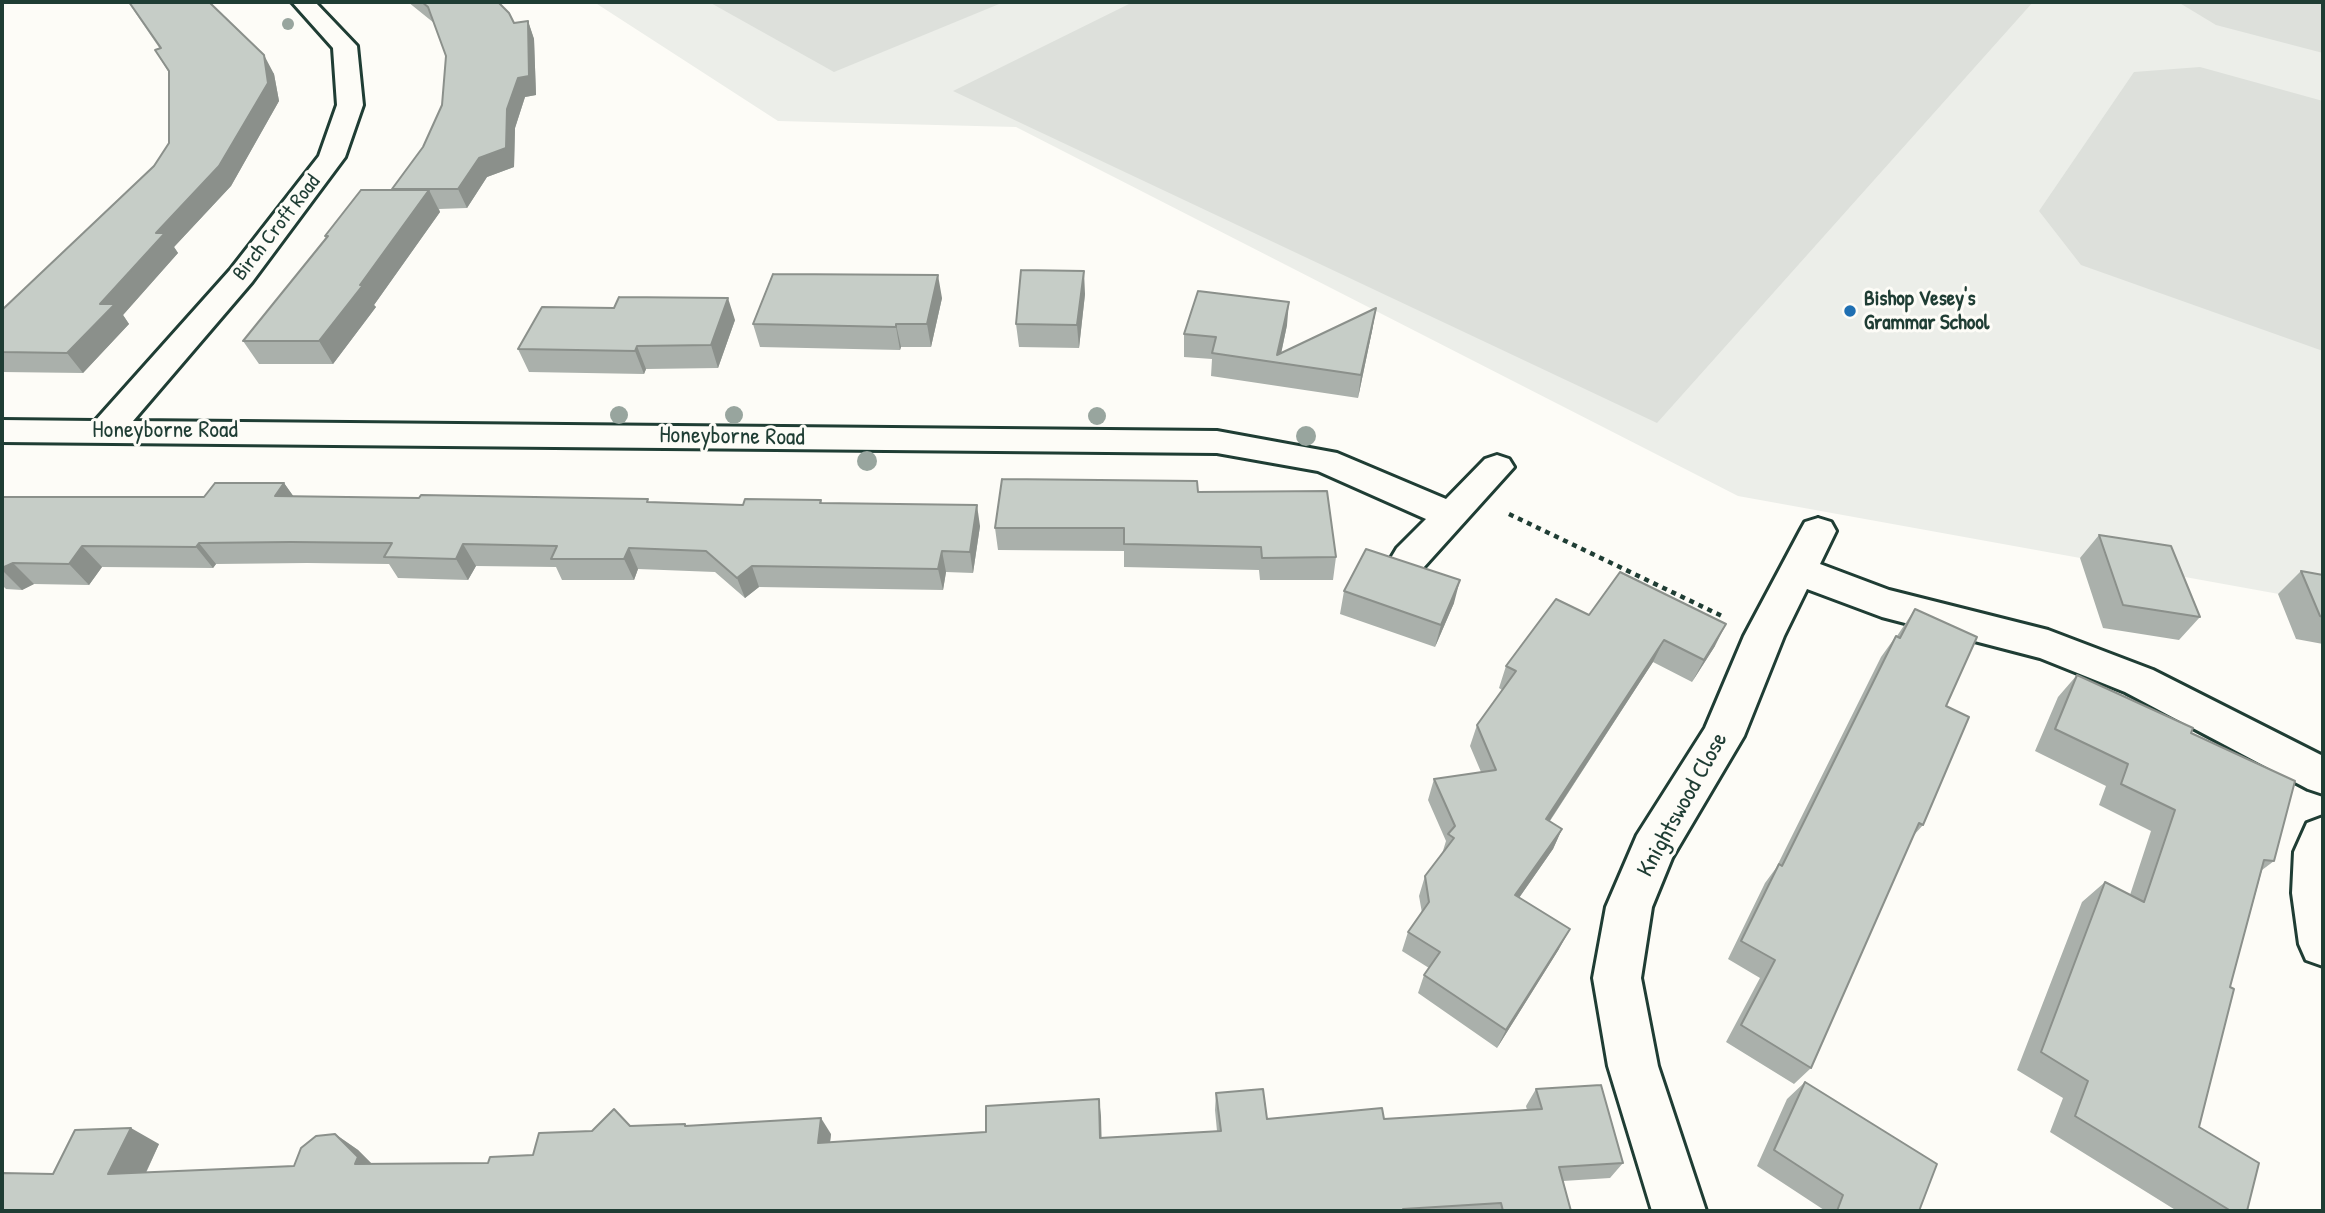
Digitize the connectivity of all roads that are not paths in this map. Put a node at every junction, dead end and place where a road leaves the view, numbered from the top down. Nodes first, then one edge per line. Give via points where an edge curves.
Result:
1 (303, 2) edge
2 (106, 430) junction
3 (2, 431) edge
4 (1497, 467) dead end
5 (1459, 505) junction
6 (1818, 531) dead end
7 (1410, 558) dead end
8 (1798, 571) junction
9 (2323, 776) edge
10 (2323, 836) edge
11 (2323, 944) edge
12 (1679, 1211) edge

1 - 2 street, Birch Croft Road via 345,46 350,105 332,157 241,276
2 - 3 street, Honeyborne Road
2 - 5 street, Honeyborne Road via 1217,442 1325,461
4 - 5 street
5 - 7 street
6 - 8 street, Knightswood Close
8 - 9 street via 1882,603 2048,645 2139,681
8 - 12 street, Knightswood Close via 1764,636 1723,736 1653,849 1629,907 1617,978 1633,1066
10 - 11 street via 2317,852 2315,893

